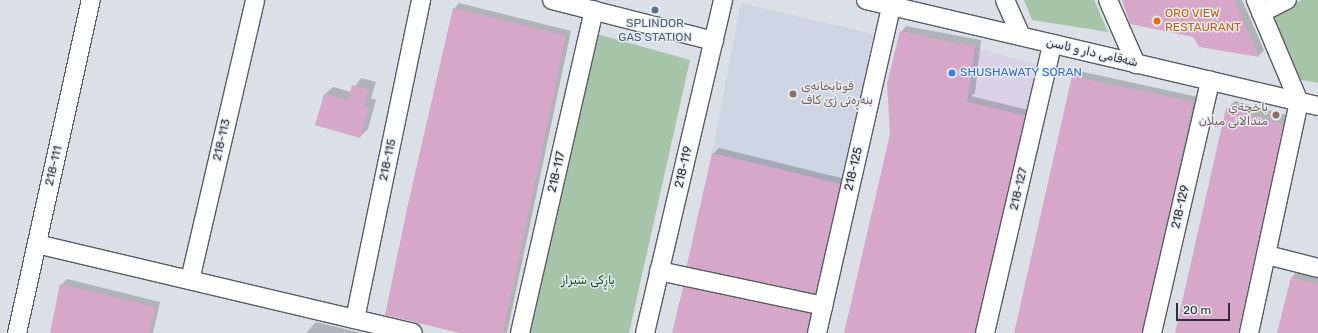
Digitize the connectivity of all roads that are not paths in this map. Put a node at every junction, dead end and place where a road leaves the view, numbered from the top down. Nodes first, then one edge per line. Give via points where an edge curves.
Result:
1 (91, 0) edge
2 (255, 0) edge
3 (420, 0) edge
4 (552, 0) edge
5 (723, 0) edge
6 (866, 0) edge
7 (1005, 0) edge
8 (1108, 0) edge
9 (1287, 0) edge
10 (891, 6) junction
11 (1259, 6) edge
12 (594, 10) junction
13 (1021, 36) junction
14 (714, 41) junction
15 (1052, 44) junction
16 (1136, 64) junction
17 (1210, 81) junction
18 (1299, 102) junction
19 (1318, 106) edge
20 (37, 244) junction
21 (1267, 255) junction
22 (1318, 268) edge
23 (659, 271) junction
24 (190, 280) junction
25 (823, 306) junction
26 (355, 319) junction
27 (17, 333) edge
28 (413, 333) edge
29 (520, 333) edge
30 (645, 333) edge
31 (817, 333) edge
32 (985, 333) edge
33 (1152, 333) edge
34 (1249, 333) edge

1 - 20 street, 218-111
2 - 24 street, 218-113
3 - 26 street, 218-115
4 - 12 street
5 - 14 street, 218-119
6 - 10 street, شەقامی دار و ئاسن
7 - 13 street
8 - 16 street
9 - 11 street
10 - 13 street, شەقامی دار و ئاسن
10 - 25 street, 218-125
11 - 18 street
12 - 14 street
12 - 29 street, 218-117
13 - 15 street, شەقامی دار و ئاسن
14 - 23 street, 218-119
15 - 16 street, شەقامی دار و ئاسن
15 - 32 street, 218-127
16 - 17 street, شەقامی دار و ئاسن
17 - 18 street, شەقامی دار و ئاسن
17 - 33 street, 218-129
18 - 19 street, شەقامی دار و ئاسن
18 - 21 street
20 - 24 street
20 - 27 street, 218-111
21 - 22 street
21 - 34 street
23 - 25 street
23 - 30 street, 218-119
24 - 26 street
25 - 31 street, 218-125
26 - 28 street

